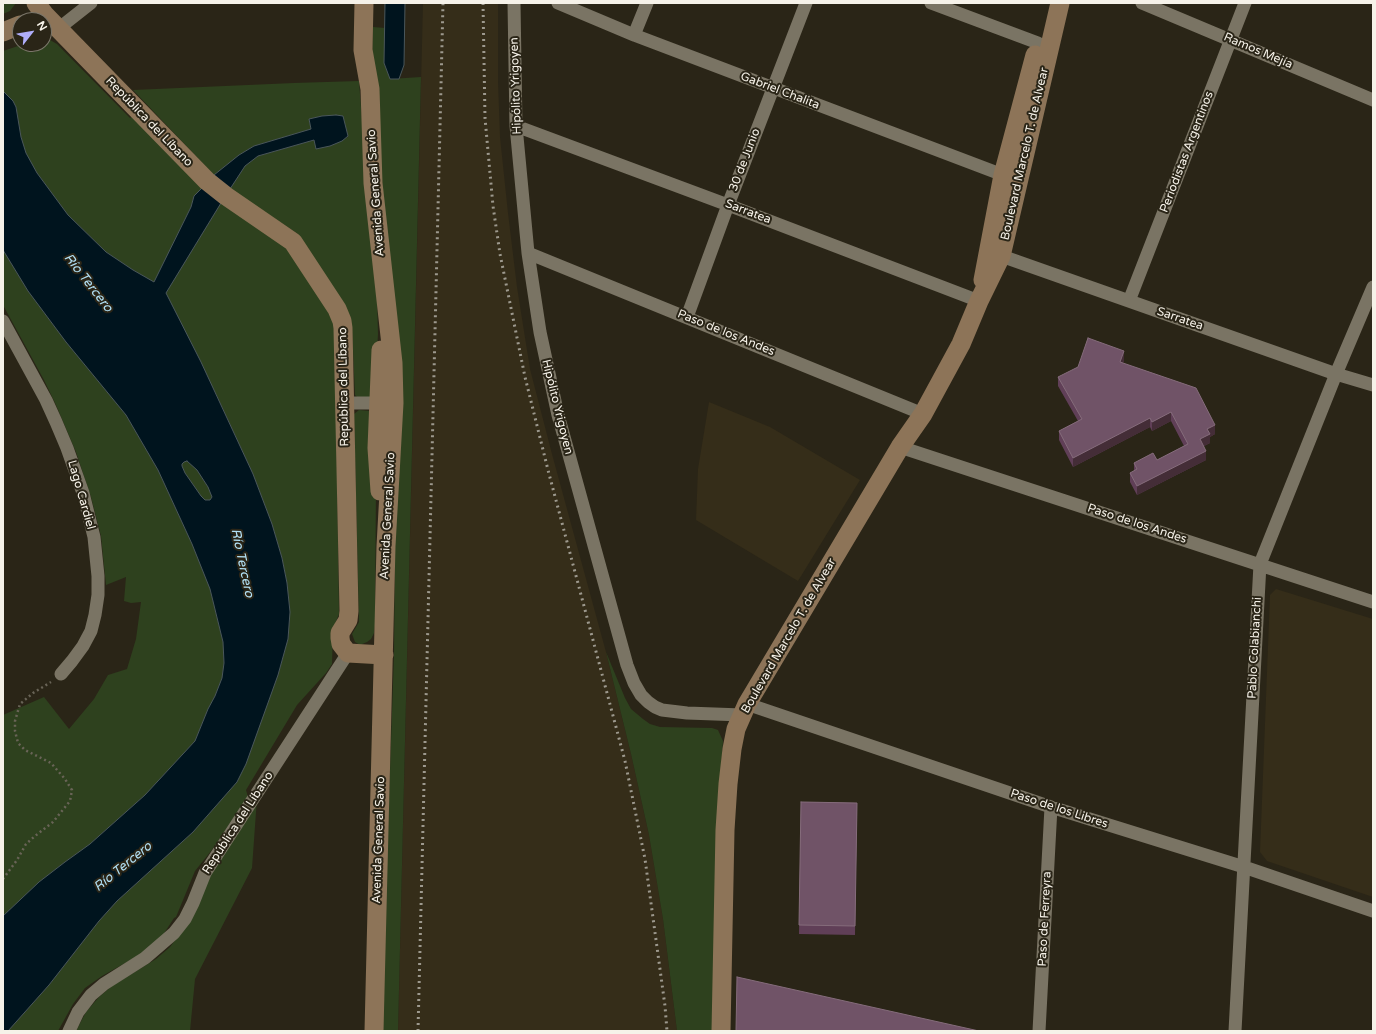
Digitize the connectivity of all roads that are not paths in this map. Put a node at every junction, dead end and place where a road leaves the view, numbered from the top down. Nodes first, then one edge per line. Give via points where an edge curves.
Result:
1 (91, 3) edge
2 (364, 3) edge
3 (514, 3) edge
4 (558, 3) edge
5 (647, 3) edge
6 (806, 3) edge
7 (931, 3) edge
8 (1047, 3) edge
9 (1060, 3) edge
10 (1142, 3) edge
11 (1245, 3) edge
12 (52, 24) edge
13 (58, 29) junction
14 (634, 35) junction
15 (1231, 39) junction
16 (1038, 43) junction
17 (773, 89) junction
18 (1373, 100) edge
19 (516, 126) junction
20 (1003, 176) junction
21 (728, 205) junction
22 (528, 253) junction
23 (994, 254) junction
24 (1373, 287) edge
25 (979, 301) junction
26 (1129, 301) junction
27 (687, 317) junction
28 (3, 321) edge
29 (7, 336) edge
30 (1336, 374) junction
31 (1373, 385) edge
32 (344, 403) junction
33 (387, 403) junction
34 (922, 414) junction
35 (900, 447) junction
36 (1255, 563) junction
37 (1373, 602) edge
38 (348, 653) junction
39 (384, 655) junction
40 (61, 674) road end
41 (744, 710) junction
42 (1051, 807) junction
43 (1236, 846) dead end
44 (1244, 867) junction
45 (1373, 911) edge
46 (68, 1031) edge
47 (374, 1031) edge
48 (721, 1031) edge
49 (1039, 1031) edge
50 (1235, 1031) edge

1 - 13 street
2 - 33 main road, Avenida General Savio via 363,50 370,89 373,183 381,263 382,337
3 - 19 street, Hipólito Yrigoyen
4 - 14 street, Gabriel Chalita
5 - 14 street
6 - 17 street, 30 de Junio
7 - 16 street
8 - 16 main road, Boulevard Marcelo T. de Alvear
9 - 23 main road, Boulevard Marcelo T. de Alvear
10 - 15 street, Ramos Mejía
11 - 15 street, Periodistas Argentinos
12 - 13 main road, República del Líbano
13 - 32 main road, República del Líbano via 207,181 293,242 337,309 342,321
14 - 17 street, Gabriel Chalita
15 - 18 street, Ramos Mejía
15 - 26 street, Periodistas Argentinos
16 - 20 main road, Boulevard Marcelo T. de Alvear
17 - 20 street, Gabriel Chalita
17 - 21 street, 30 de Junio
19 - 21 street, Sarratea
19 - 22 street, Hipólito Yrigoyen
20 - 23 main road, Boulevard Marcelo T. de Alvear
21 - 25 street, Sarratea
21 - 27 street, 30 de Junio
22 - 27 street, Paso de los Andes
22 - 41 street, Hipólito Yrigoyen via 540,332 558,415 634,683 640,695 662,710 686,713
23 - 25 main road, Boulevard Marcelo T. de Alvear
23 - 26 street, Sarratea
24 - 30 street, Pablo Colabianchi
25 - 34 main road, Boulevard Marcelo T. de Alvear via 961,344
26 - 30 street, Sarratea
27 - 34 street, Paso de los Andes
28 - 29 street, Lago Cardiel
29 - 40 street, Lago Cardiel via 46,400 67,448 83,493 94,537 98,576 95,615 83,646
30 - 31 street, Sarratea
30 - 36 street, Pablo Colabianchi
32 - 33 street
32 - 38 main road, República del Líbano via 348,620 340,633 340,638
33 - 39 main road, Avenida General Savio via 377,448 386,546
34 - 35 main road, Boulevard Marcelo T. de Alvear
35 - 36 street, Paso de los Andes
35 - 41 main road, Boulevard Marcelo T. de Alvear
36 - 37 street, Paso de los Andes
36 - 43 street
36 - 44 street, Pablo Colabianchi
38 - 39 main road
38 - 46 street, República del Líbano via 205,872 193,903 174,933 145,958 91,994
39 - 47 main road, Avenida General Savio
41 - 42 street, Paso de los Libres
41 - 48 main road, Boulevard Marcelo T. de Alvear via 736,730 728,784
42 - 44 street, Paso de los Libres
42 - 49 street, Paso de Ferreyra
44 - 45 street, Paso de los Libres
44 - 50 street, Pablo Colabianchi

